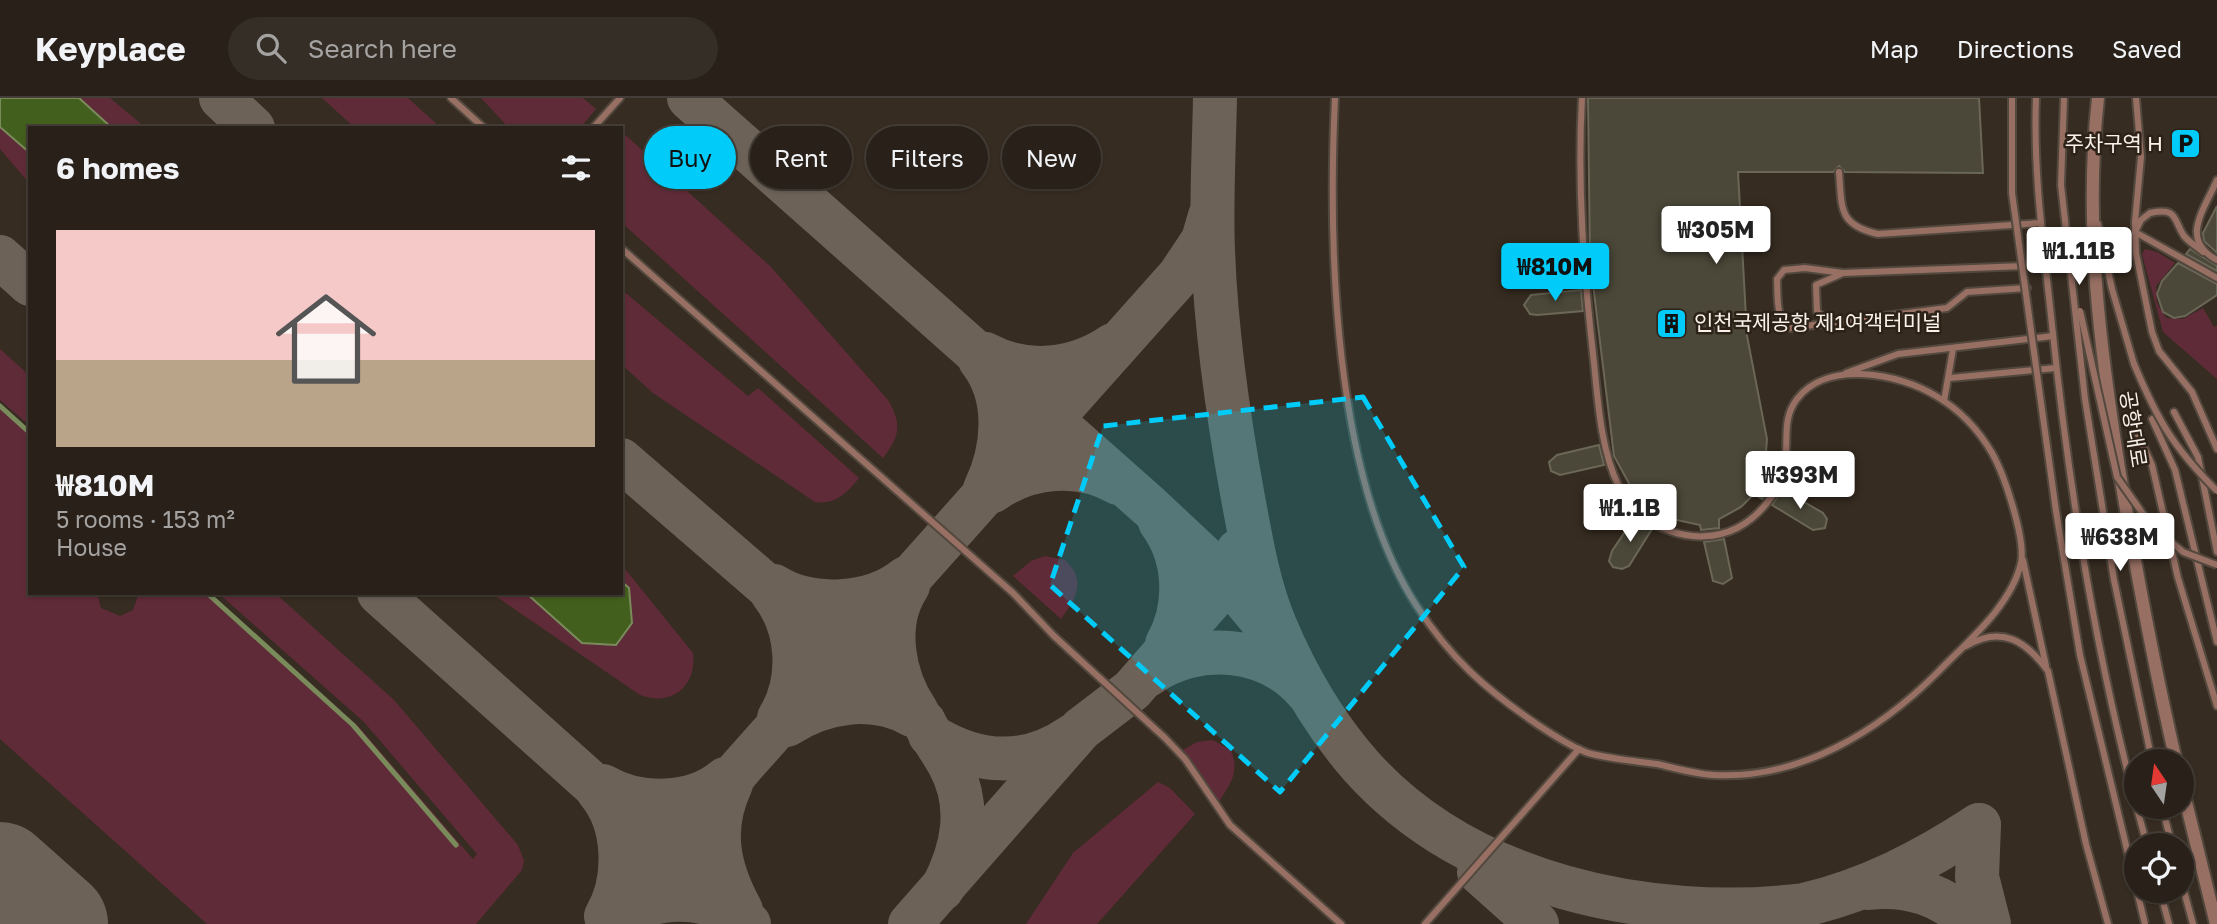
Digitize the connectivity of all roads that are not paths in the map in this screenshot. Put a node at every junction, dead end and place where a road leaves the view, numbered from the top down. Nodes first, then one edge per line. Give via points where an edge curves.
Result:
1 (451, 98) edge
2 (621, 98) edge
3 (1335, 98) edge
4 (1582, 98) edge
5 (2012, 98) edge
6 (2036, 98) edge
7 (2064, 98) edge
8 (2098, 98) edge
9 (2136, 98) edge
10 (482, 126) edge
11 (595, 126) edge
12 (1839, 172) dead end
13 (2217, 180) edge
14 (2091, 194) junction
15 (2041, 223) junction
16 (2135, 232) junction
17 (623, 250) edge
18 (2203, 252) junction
19 (2217, 260) edge
20 (2024, 266) junction
21 (1843, 273) junction
22 (2217, 278) edge
23 (2075, 285) junction
24 (2027, 288) junction
25 (1829, 323) junction
26 (2053, 336) junction
27 (1953, 349) junction
28 (2056, 368) junction
29 (1838, 375) junction
30 (1950, 378) junction
31 (1944, 401) junction
32 (2174, 412) dead end
33 (2152, 419) dead end
34 (2137, 432) dead end
35 (2217, 449) edge
36 (2217, 491) edge
37 (2217, 552) edge
38 (2022, 558) junction
39 (2217, 565) edge
40 (2217, 642) edge
41 (1958, 651) junction
42 (2048, 671) junction
43 (2217, 706) edge
44 (1579, 749) junction
45 (2149, 749) edge
46 (2174, 749) edge
47 (2190, 819) edge
48 (2144, 833) edge
49 (2163, 903) edge
50 (2187, 903) edge
51 (1341, 924) edge
52 (1425, 924) edge
53 (2108, 924) edge
54 (2145, 924) edge
55 (2169, 924) edge
56 (2193, 924) edge
57 (2216, 924) edge

1 - 10 lane
2 - 11 lane
3 - 44 lane via 1333,223 1339,326 1359,464 1380,532 1416,606 1465,669 1509,706
4 - 29 lane via 1581,244 1599,404 1612,468 1621,492 1636,510 1676,534 1718,535 1740,527 1763,509 1782,478 1785,433 1798,397 1814,383
5 - 20 lane, bridge via 2012,193
6 - 15 lane via 2034,148
7 - 23 lane, bridge via 2061,185
8 - 14 street, 공항대로
9 - 16 lane via 2141,157
12 - 15 lane via 1842,208 1847,221 1860,230 1878,234
13 - 18 lane via 2196,227
14 - 36 lane, bridge via 2134,364 2181,455
14 - 46 street, 공항대로 via 2093,267 2108,395 2132,546
15 - 26 lane
16 - 18 lane via 2147,215 2168,213
16 - 22 lane
16 - 35 lane via 2158,351 2192,392
17 - 51 lane via 1013,593 1185,759 1230,825
18 - 19 lane
20 - 21 lane
20 - 24 lane, bridge
21 - 25 lane via 1816,285 1817,311
21 - 25 lane via 1805,268 1784,270 1777,279 1783,324 1790,328
23 - 39 lane, bridge via 2117,477 2148,521 2170,541 2183,552
23 - 45 lane, bridge via 2085,399 2114,580
24 - 25 lane via 1966,292 1950,307
24 - 54 lane, bridge via 2045,441 2080,655
26 - 27 lane
26 - 28 lane
27 - 29 lane via 1898,354
27 - 30 lane
28 - 30 lane
28 - 48 lane via 2073,506 2102,658
29 - 31 lane via 1896,380
30 - 31 lane
31 - 38 lane via 1972,423 2006,481
32 - 37 lane via 2198,457
33 - 40 lane via 2175,470
34 - 43 lane via 2152,465 2178,578
38 - 41 lane via 1997,608
38 - 42 lane
41 - 42 lane via 1986,638 2014,639 2031,649
41 - 44 lane via 1889,716 1817,757 1715,775
42 - 53 lane
44 - 52 lane
47 - 57 street
49 - 55 lane
50 - 56 lane

